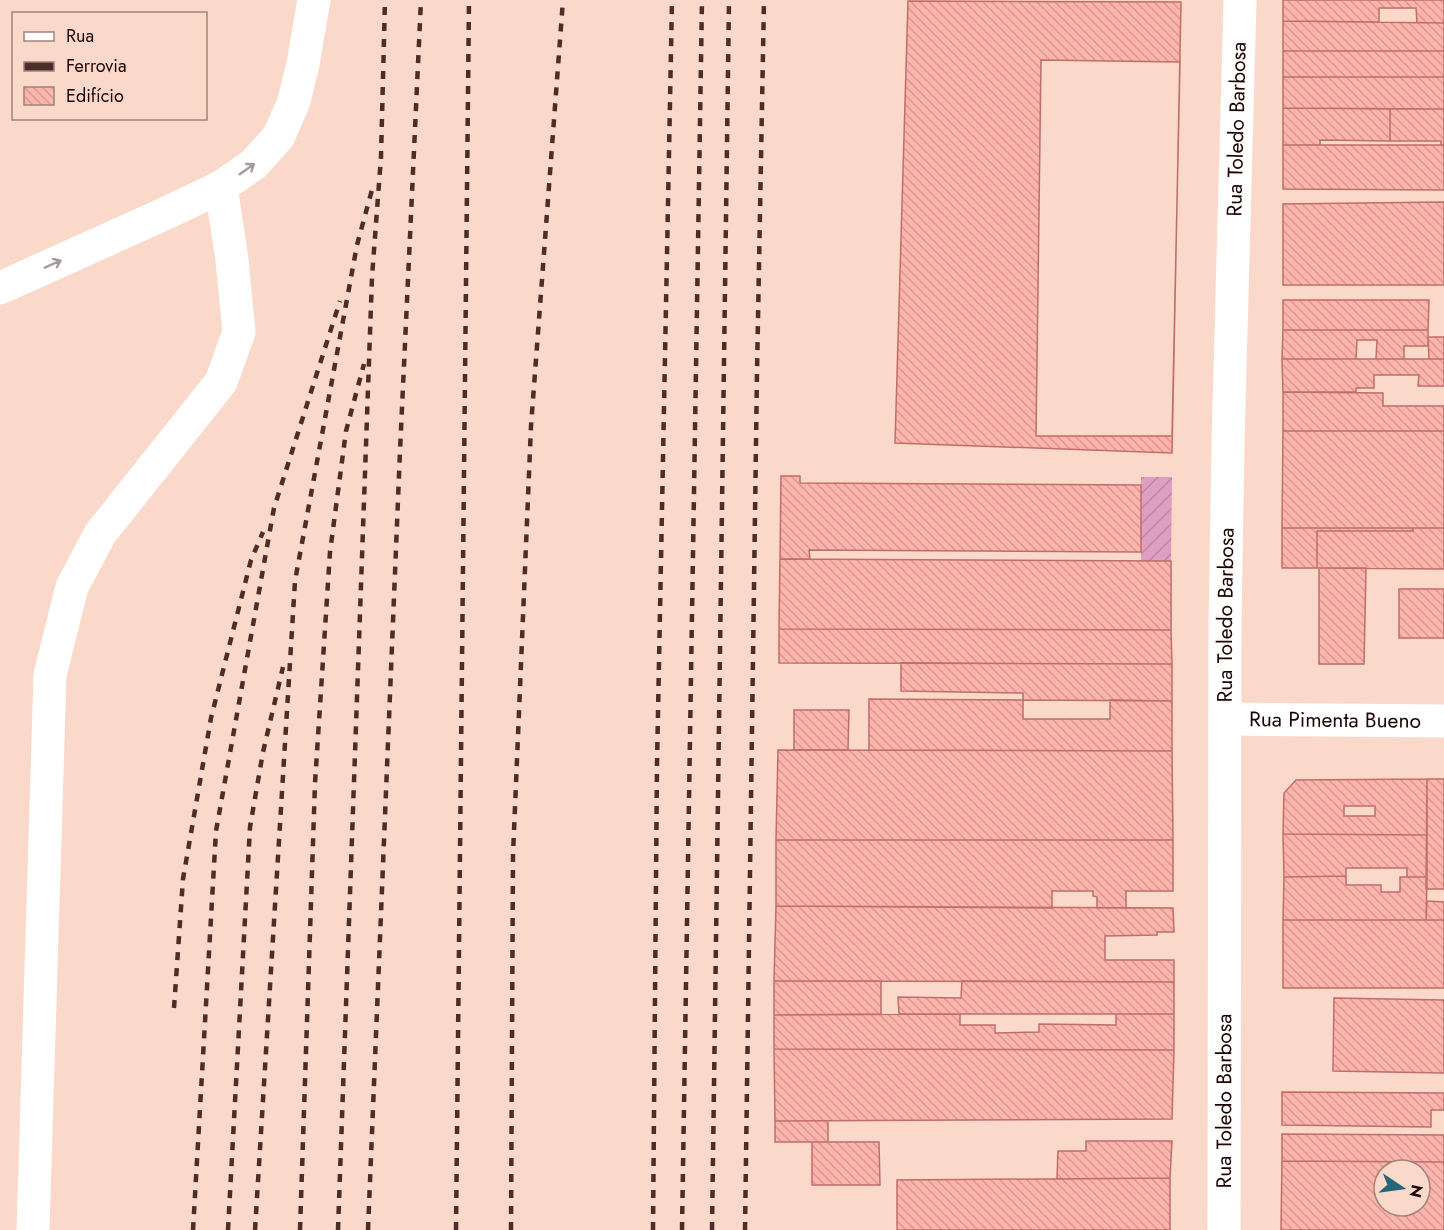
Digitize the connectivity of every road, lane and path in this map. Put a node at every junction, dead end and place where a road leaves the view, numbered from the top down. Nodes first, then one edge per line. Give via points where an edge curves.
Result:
1 (1240, 0) edge
2 (314, 2) edge
3 (221, 187) junction
4 (0, 288) edge
5 (1225, 719) junction
6 (1444, 721) edge
7 (33, 1230) edge
8 (1224, 1230) edge

1 - 5 street, Rua Toledo Barbosa
3 -> 2 street via 255,164 279,136 294,101
4 -> 3 street
3 - 7 street via 239,332 221,382 100,534 72,587 50,675
5 - 6 street, Rua Pimenta Bueno
5 - 8 street, Rua Toledo Barbosa

